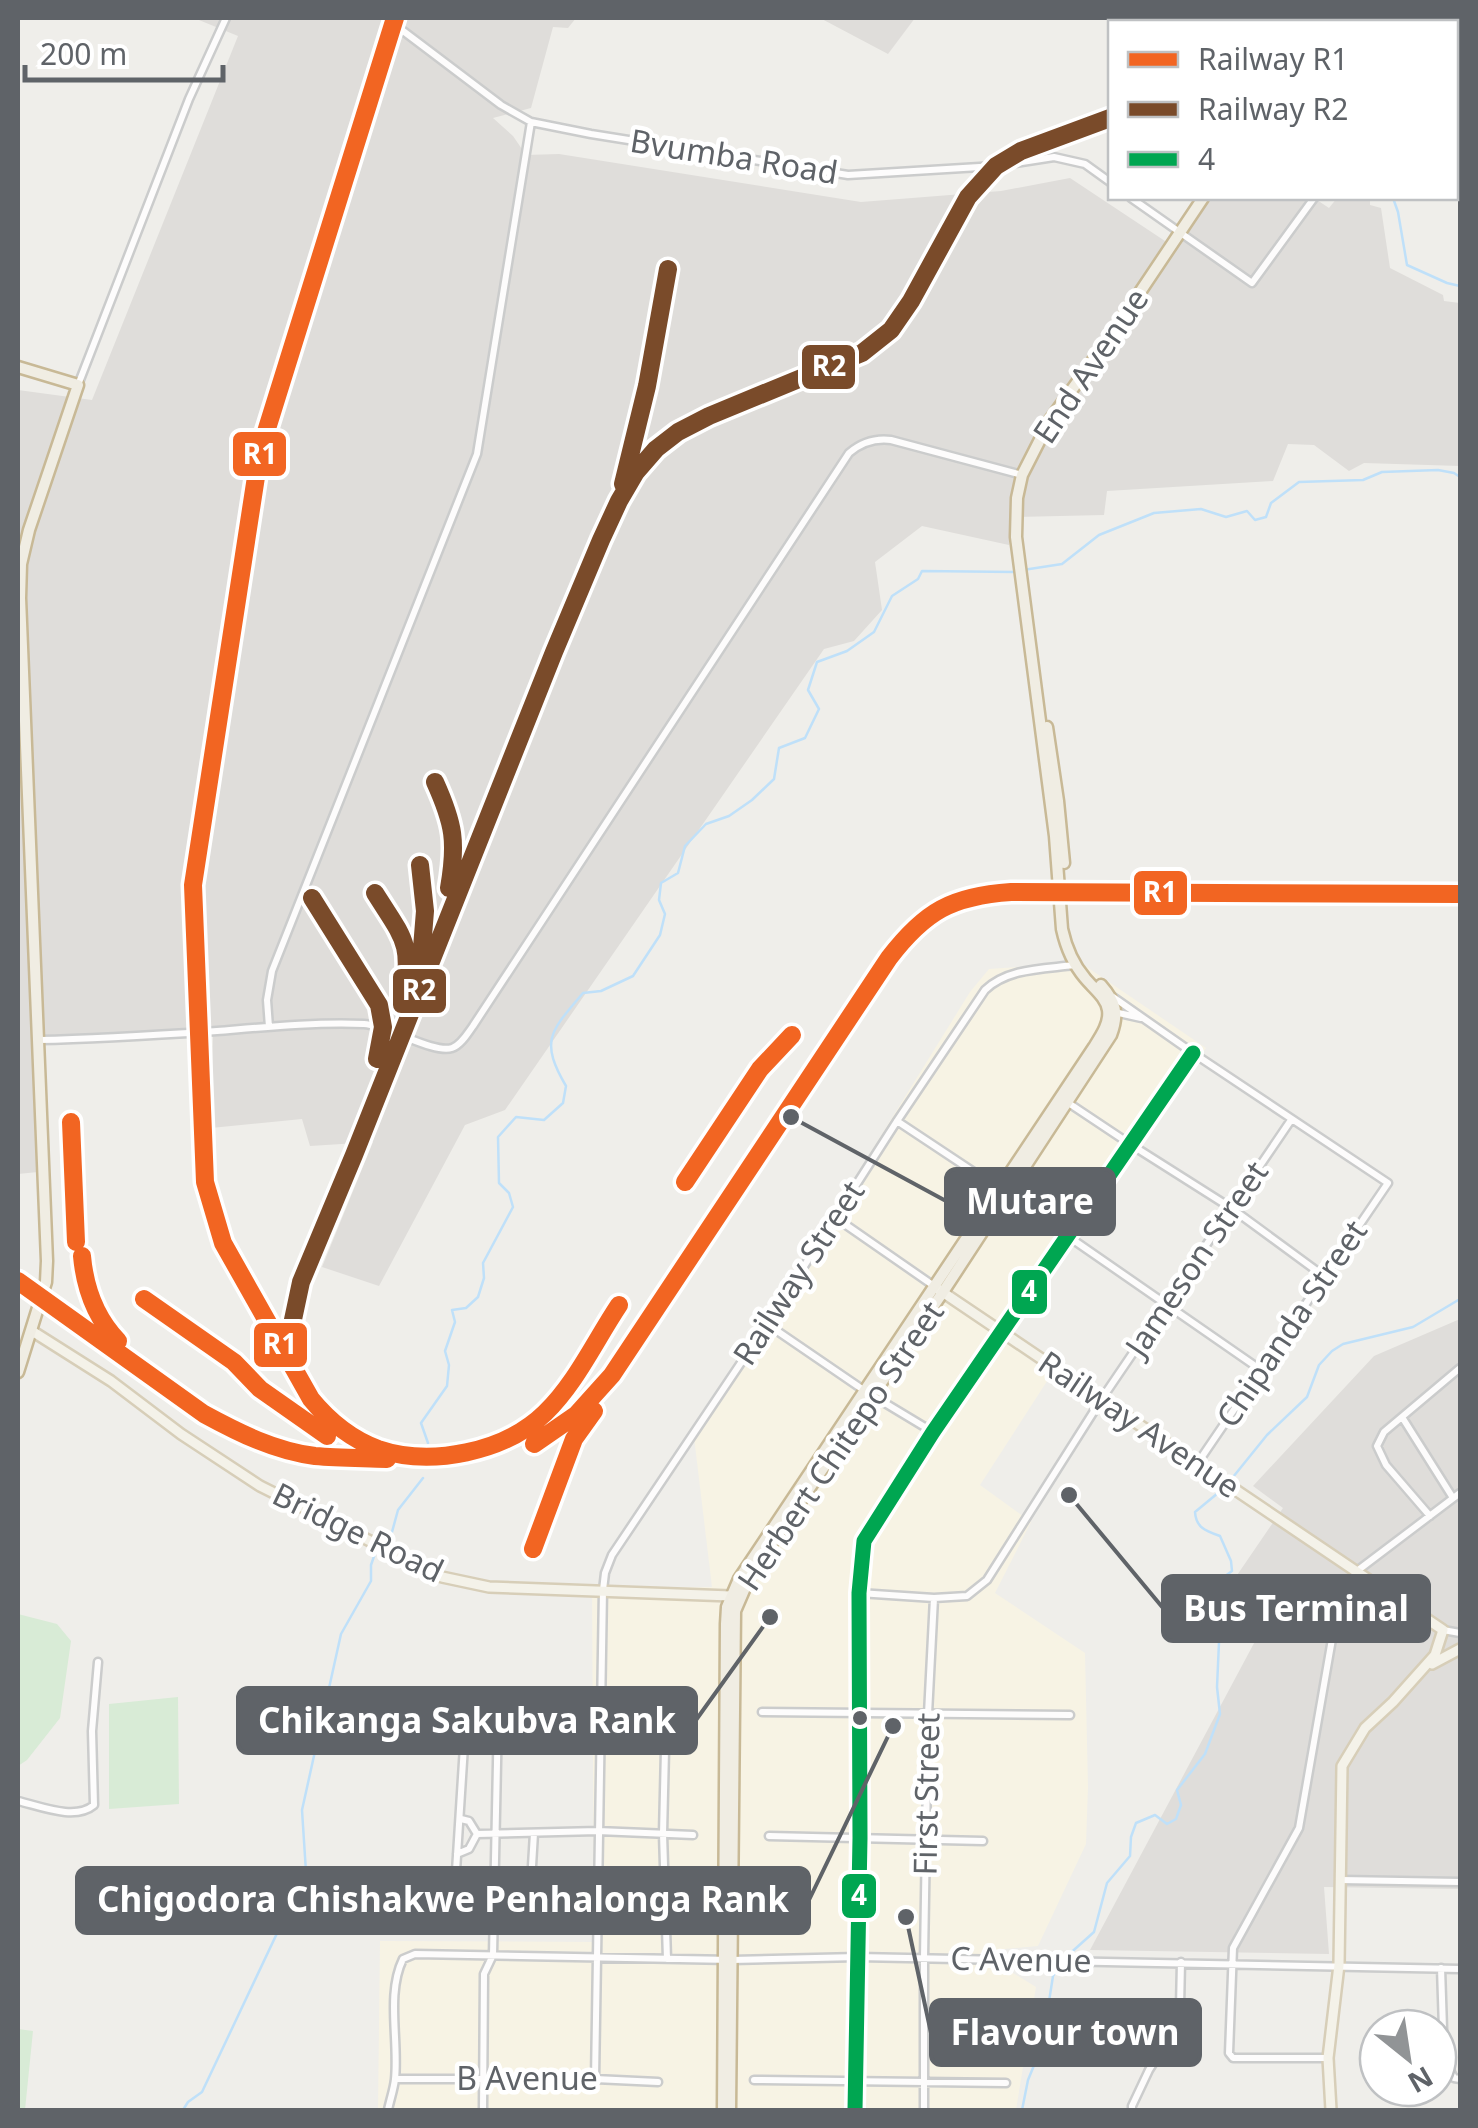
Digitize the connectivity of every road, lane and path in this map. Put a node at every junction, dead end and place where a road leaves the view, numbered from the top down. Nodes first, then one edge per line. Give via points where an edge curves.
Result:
1 (226, 18) edge
2 (386, 18) edge
3 (531, 122) junction
4 (1108, 181) edge
5 (1134, 200) edge
6 (1202, 200) edge
7 (1313, 200) edge
8 (1180, 233) junction
9 (18, 368) edge
10 (78, 384) junction
11 (1022, 475) junction
12 (1026, 607) junction
13 (1076, 965) junction
14 (1108, 994) junction
15 (1113, 1012) junction
16 (1147, 1019) junction
17 (268, 1027) junction
18 (40, 1040) junction
19 (1193, 1053) junction
20 (1067, 1102) junction
21 (1291, 1120) junction
22 (897, 1121) junction
23 (1130, 1144) junction
24 (1388, 1183) joint
25 (1003, 1192) junction
26 (1231, 1208) junction
27 (836, 1218) junction
28 (1068, 1236) junction
29 (1325, 1276) junction
30 (939, 1289) junction
31 (1166, 1304) junction
32 (767, 1324) junction
33 (32, 1331) junction
34 (1001, 1332) junction
35 (1460, 1368) edge
36 (1261, 1370) junction
37 (18, 1372) edge
38 (869, 1393) junction
39 (1101, 1400) junction
40 (1402, 1417) junction
41 (933, 1432) junction
42 (1196, 1465) junction
43 (1457, 1496) edge
44 (1430, 1516) junction
45 (1356, 1571) junction
46 (603, 1590) junction
47 (859, 1593) junction
48 (731, 1596) junction
49 (934, 1598) junction
50 (1444, 1630) junction
51 (1460, 1633) edge
52 (1460, 1649) edge
53 (98, 1662) dead end
54 (1424, 1668) junction
55 (602, 1707) junction
56 (666, 1708) junction
57 (689, 1710) dead end
58 (762, 1712) dead end
59 (861, 1713) junction
60 (928, 1714) junction
61 (1070, 1715) dead end
62 (464, 1746) dead end
63 (18, 1800) edge
64 (461, 1819) junction
65 (598, 1832) junction
66 (534, 1833) junction
67 (478, 1834) junction
68 (496, 1834) junction
69 (663, 1834) junction
70 (693, 1835) dead end
71 (769, 1836) dead end
72 (860, 1838) junction
73 (927, 1839) junction
74 (983, 1840) dead end
75 (457, 1854) junction
76 (532, 1866) dead end
77 (1340, 1880) junction
78 (1460, 1882) edge
79 (453, 1918) dead end
80 (493, 1955) junction
81 (596, 1956) junction
82 (858, 1957) junction
83 (924, 1958) junction
84 (667, 1959) junction
85 (727, 1960) junction
86 (1181, 1962) junction
87 (1233, 1963) junction
88 (1339, 1965) junction
89 (1441, 1968) junction
90 (1460, 1968) edge
91 (1328, 2058) junction
92 (482, 2078) junction
93 (596, 2079) junction
94 (1460, 2079) edge
95 (395, 2080) junction
96 (754, 2080) dead end
97 (855, 2080) junction
98 (924, 2081) junction
99 (658, 2082) dead end
100 (1006, 2083) dead end
101 (388, 2110) edge
102 (483, 2110) edge
103 (726, 2110) edge
104 (854, 2110) edge
105 (924, 2110) edge
106 (1132, 2110) edge
107 (1331, 2110) edge

1 - 10 street
2 - 3 street, Bvumba Road
3 - 4 street, Bvumba Road via 848,175 1054,157 1085,164
3 - 17 street via 477,454 272,971
5 - 8 street
6 - 8 highway, End Avenue
7 - 8 street via 1252,283
8 - 11 highway, End Avenue via 1050,420
9 - 10 highway
10 - 18 highway via 29,530 20,581
11 - 12 highway, End Avenue via 1015,517
11 - 17 street via 891,440 864,443 849,453 458,1044 444,1048 376,1025
12 - 13 highway, End Avenue via 1062,929
12 - 14 highway, End Avenue via 1058,801 1068,930 1077,955
13 - 15 highway, End Avenue
13 - 22 street, Railway Street via 995,981
14 - 15 highway, End Avenue
14 - 16 street, End Avenue
15 - 16 street, End Avenue
15 - 20 highway, Herbert Chitepo Street via 1111,1035
15 - 25 highway, Herbert Chitepo Street
16 - 19 street, End Avenue
17 - 18 street
18 - 33 highway via 47,1246 46,1282
19 - 21 street, End Avenue
19 - 23 street
20 - 23 street
20 - 25 highway, Herbert Chitepo Street
21 - 24 street, End Avenue
21 - 26 street, Jameson Street
22 - 25 street
22 - 27 street, Railway Street
23 - 26 street
23 - 28 street
24 - 29 street, Chipanda Street
25 - 28 street
25 - 30 highway, Herbert Chitepo Street
26 - 29 street
26 - 31 street, Jameson Street
27 - 30 street, Railway Avenue
27 - 32 street, Railway Street
28 - 31 street
28 - 34 street
29 - 36 street, Chipanda Street
30 - 34 main road, Railway Avenue
30 - 38 highway, Herbert Chitepo Street
31 - 36 street
31 - 39 street, Jameson Street
32 - 38 street
32 - 46 street, Railway Street via 612,1556
33 - 37 highway
33 - 46 main road, Bridge Road via 260,1486 442,1576 489,1587
34 - 39 main road, Railway Avenue
34 - 41 street
35 - 40 street
36 - 42 street, Chipanda Street
38 - 41 street
38 - 48 highway, Herbert Chitepo Street
38 - 85 highway, Herbert Chitepo Street via 751,1574 734,1611
39 - 42 main road, Railway Avenue
39 - 49 street, Jameson Street via 987,1580 968,1596
40 - 43 street
40 - 44 street via 1377,1446
41 - 47 street via 864,1542
42 - 45 main road, Railway Avenue
43 - 44 street
44 - 45 street
45 - 50 main road, Railway Avenue
45 - 87 street via 1338,1599 1299,1828 1233,1948
46 - 48 main road, Bridge Road
46 - 55 street, Railway Street
47 - 49 street
47 - 59 street
48 - 85 highway, Herbert Chitepo Street
49 - 60 street, First Street
50 - 51 street
50 - 54 main road
52 - 54 main road
53 - 63 street via 94,1805 80,1813
54 - 77 main road via 1364,1728 1342,1766
55 - 56 street
55 - 65 street, Railway Street
55 - 68 street via 503,1708
56 - 57 street
56 - 69 street
58 - 59 street
59 - 60 street
59 - 72 street
60 - 61 street
60 - 73 street, First Street
62 - 64 street
64 - 67 street
64 - 75 street
65 - 66 street
65 - 69 street
65 - 81 street, Railway Street
66 - 68 street
66 - 76 street
67 - 68 street
67 - 75 street
68 - 80 street
69 - 70 street
69 - 84 street
71 - 72 street
72 - 73 street
72 - 82 street
73 - 74 street
73 - 83 street, First Street
75 - 79 street
77 - 78 street
77 - 88 main road
80 - 81 street, C Avenue
80 - 92 street via 484,1974
80 - 95 street, C Avenue via 403,1958
81 - 84 street, C Avenue
81 - 93 street, Railway Street
82 - 83 street, C Avenue
82 - 85 street, C Avenue
82 - 97 street
83 - 86 street, C Avenue
83 - 98 street, First Street
84 - 85 street, C Avenue
85 - 103 highway, Herbert Chitepo Street
86 - 87 street, C Avenue
86 - 106 street via 1175,2030
87 - 88 street, C Avenue
87 - 91 street via 1233,2058
88 - 89 street, C Avenue
88 - 91 main road
89 - 90 street, C Avenue
89 - 94 street via 1444,2060
91 - 107 main road
92 - 93 street, B Avenue
92 - 95 street, B Avenue
92 - 102 street
93 - 99 street, B Avenue
95 - 101 street
96 - 97 street
97 - 98 street
97 - 104 street
98 - 100 street
98 - 105 street, First Street

